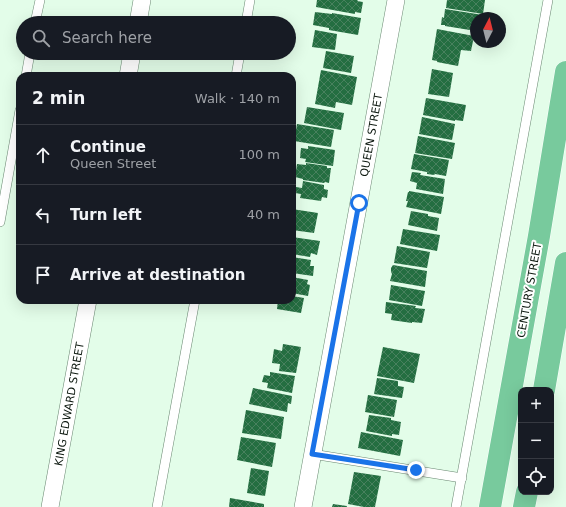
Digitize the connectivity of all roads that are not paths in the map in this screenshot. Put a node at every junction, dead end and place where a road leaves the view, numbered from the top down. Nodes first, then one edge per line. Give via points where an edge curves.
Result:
1 (40, 0) edge
2 (142, 0) edge
3 (250, 0) edge
4 (396, 0) edge
5 (548, 0) edge
6 (37, 16) edge
7 (139, 16) edge
8 (247, 16) edge
9 (29, 60) edge
10 (131, 60) edge
11 (239, 60) edge
12 (27, 72) edge
13 (129, 72) edge
14 (237, 72) edge
15 (566, 72) edge
16 (16, 132) edge
17 (0, 222) edge
18 (566, 263) edge
19 (87, 304) edge
20 (194, 304) edge
21 (545, 387) edge
22 (312, 454) junction
23 (462, 478) junction
24 (526, 495) edge
25 (50, 507) edge
26 (157, 507) edge
27 (303, 507) edge
28 (456, 507) edge
29 (490, 507) edge
30 (524, 507) edge

1 - 6 lane
2 - 7 street
3 - 8 lane
4 - 22 street, QUEEN STREET
5 - 23 lane
9 - 12 lane
10 - 13 street
11 - 14 lane
15 - 29 main road, CENTURY STREET
16 - 17 lane
18 - 21 main road
19 - 25 street, KING EDWARD STREET
20 - 26 lane
22 - 23 lane
22 - 27 street, QUEEN STREET
23 - 28 lane
24 - 30 main road

